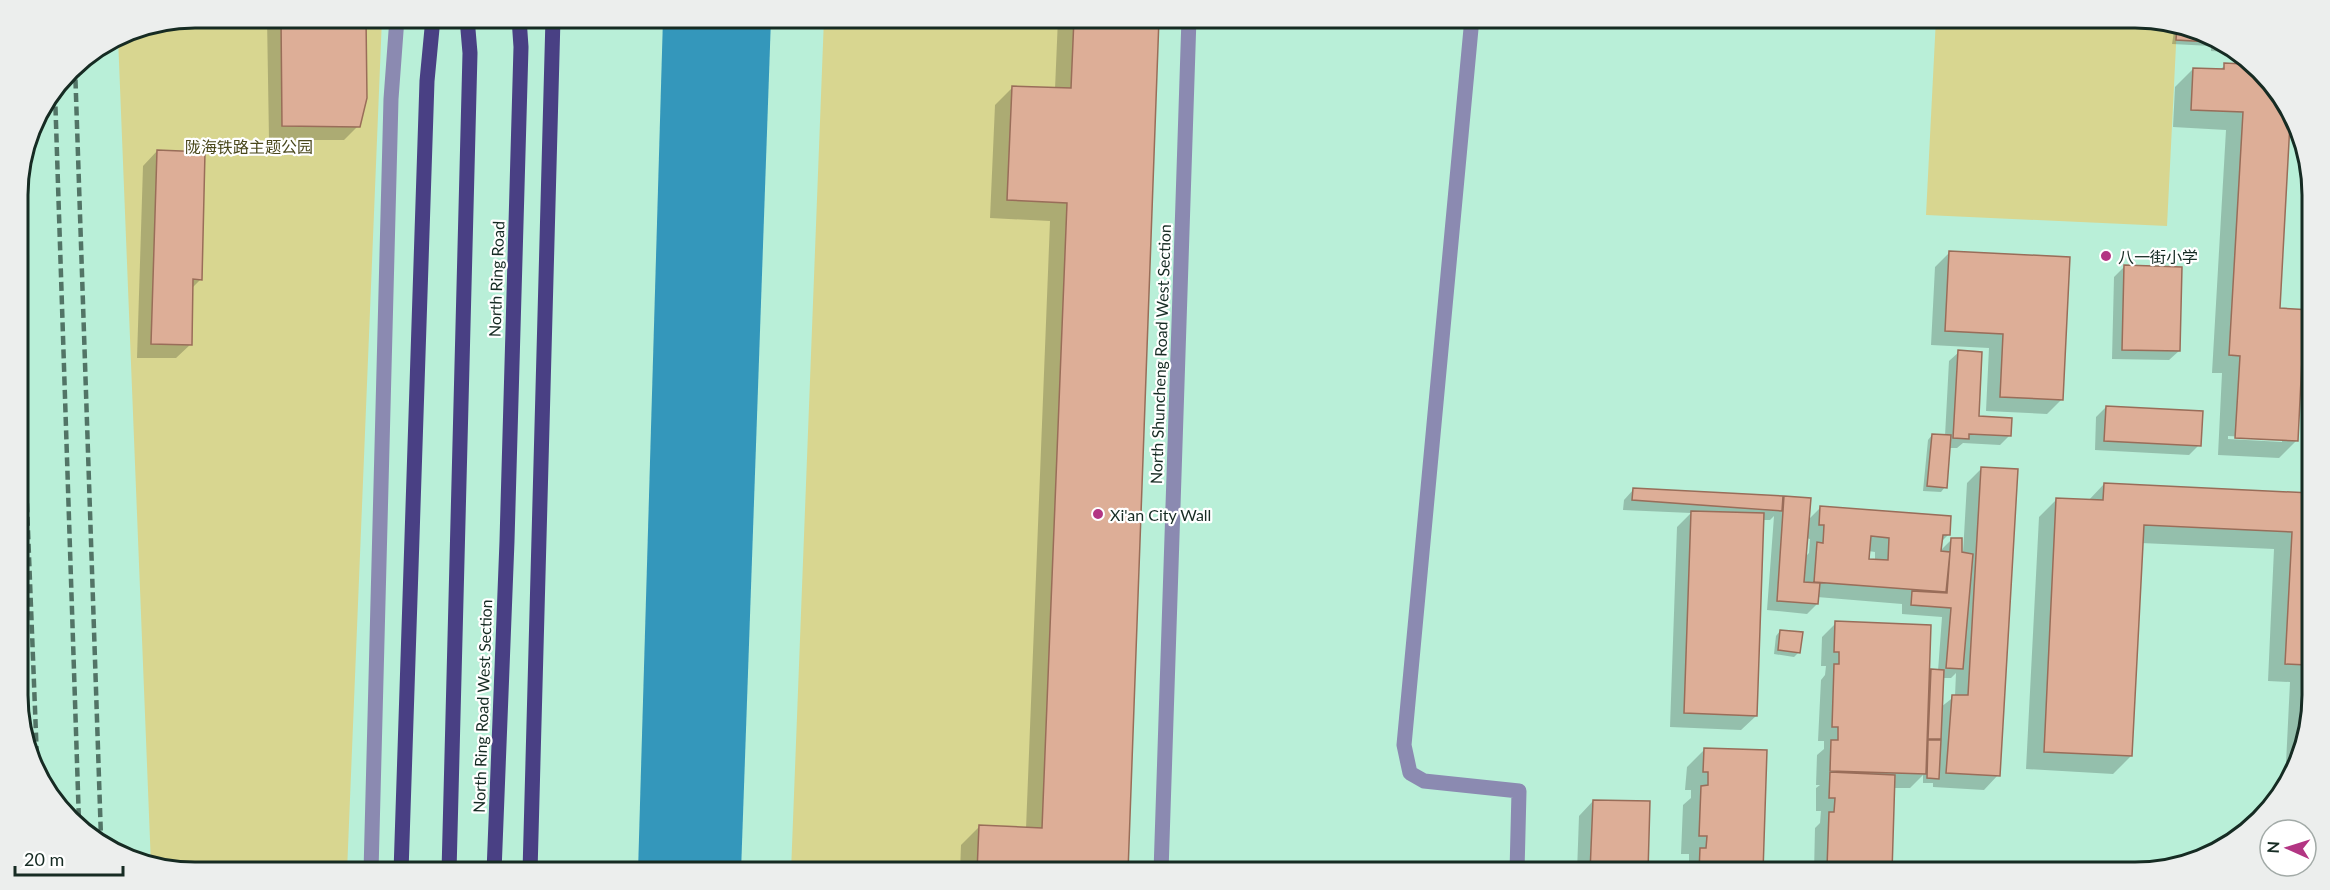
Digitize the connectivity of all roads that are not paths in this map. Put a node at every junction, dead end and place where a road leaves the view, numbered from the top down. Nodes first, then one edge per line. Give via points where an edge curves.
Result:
1 (1190, 28) edge
2 (1471, 28) edge
3 (396, 29) edge
4 (432, 29) edge
5 (468, 29) edge
6 (520, 29) edge
7 (553, 29) edge
8 (459, 541) joint
9 (507, 541) joint
10 (1517, 861) edge
11 (371, 862) edge
12 (401, 862) edge
13 (449, 862) edge
14 (494, 862) edge
15 (530, 862) edge
16 (1161, 862) edge

1 - 16 street, North Shuncheng Road West Section
2 - 10 street via 1404,745 1410,773 1424,781 1519,790
3 - 11 street via 391,99
4 - 12 main road
5 - 8 main road, North Ring Road
6 - 9 main road, North Ring Road
7 - 15 main road
8 - 13 main road, North Ring Road West Section
9 - 14 main road, North Ring Road West Section

